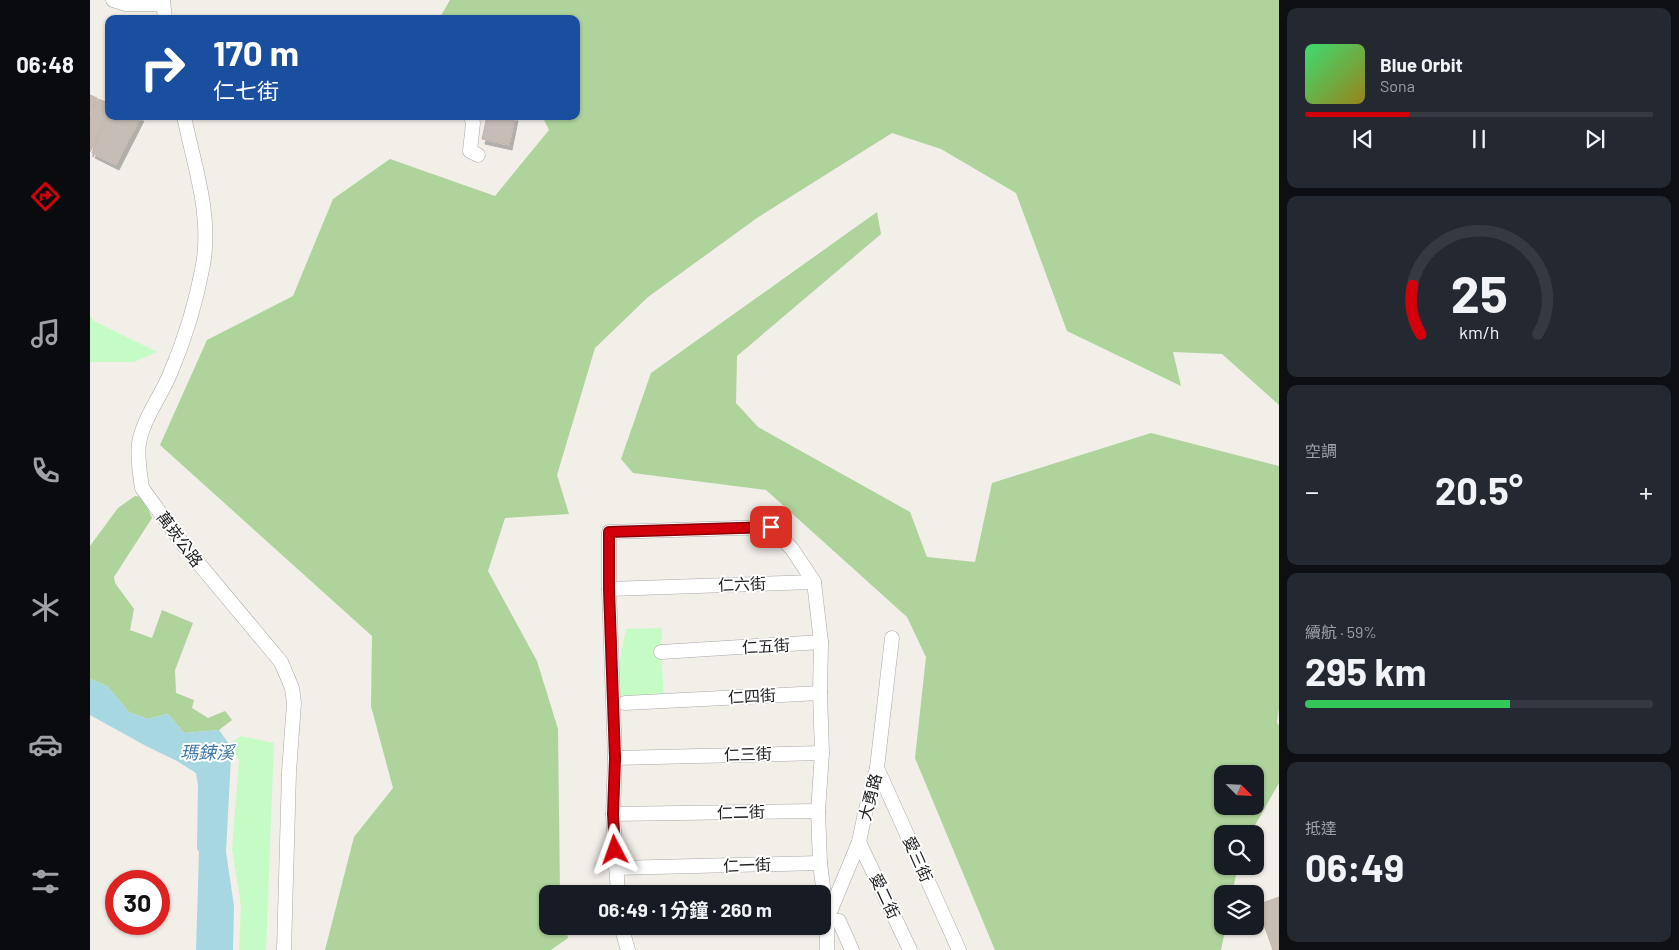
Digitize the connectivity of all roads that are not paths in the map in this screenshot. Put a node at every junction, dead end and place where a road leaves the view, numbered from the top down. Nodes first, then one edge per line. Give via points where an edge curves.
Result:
1 (113, 0) edge
2 (163, 2) edge
3 (165, 15) edge
4 (185, 120) edge
5 (472, 120) edge
6 (478, 155) dead end
7 (814, 582) junction
8 (609, 589) junction
9 (892, 638) dead end
10 (821, 642) junction
11 (661, 652) dead end
12 (820, 693) junction
13 (625, 703) dead end
14 (822, 753) junction
15 (615, 758) junction
16 (877, 768) junction
17 (818, 811) junction
18 (613, 814) junction
19 (859, 842) junction
20 (820, 863) junction
21 (616, 868) junction
22 (617, 885) edge
23 (822, 885) edge
24 (831, 905) edge
25 (831, 920) edge
26 (624, 935) edge
27 (826, 935) edge
28 (284, 950) edge
29 (628, 950) edge
30 (827, 950) edge
31 (852, 950) edge
32 (910, 950) edge
33 (959, 950) edge

1 - 2 street via 126,4
2 - 3 street
4 - 28 street, 萬崁公路 via 201,190 206,240 203,266 186,334 139,442 140,477 142,488 185,548 280,662 292,688
5 - 6 street via 470,151
7 - 8 street, 仁六街
7 - 8 street via 792,549 771,527 609,532
7 - 10 street
8 - 15 street
9 - 16 street, 大勇路
10 - 11 street, 仁五街
10 - 12 street
12 - 13 street, 仁四街
12 - 14 street
14 - 15 street, 仁三街
14 - 17 street
15 - 18 street
16 - 19 street, 大勇路
16 - 33 street, 愛三街
17 - 18 street, 仁二街
17 - 20 street
18 - 21 street
19 - 24 street, 大勇路
19 - 32 street, 愛二街
20 - 21 street, 仁一街
20 - 23 street
21 - 22 street
25 - 31 street via 839,921
26 - 29 street
27 - 30 street, 大勇路

